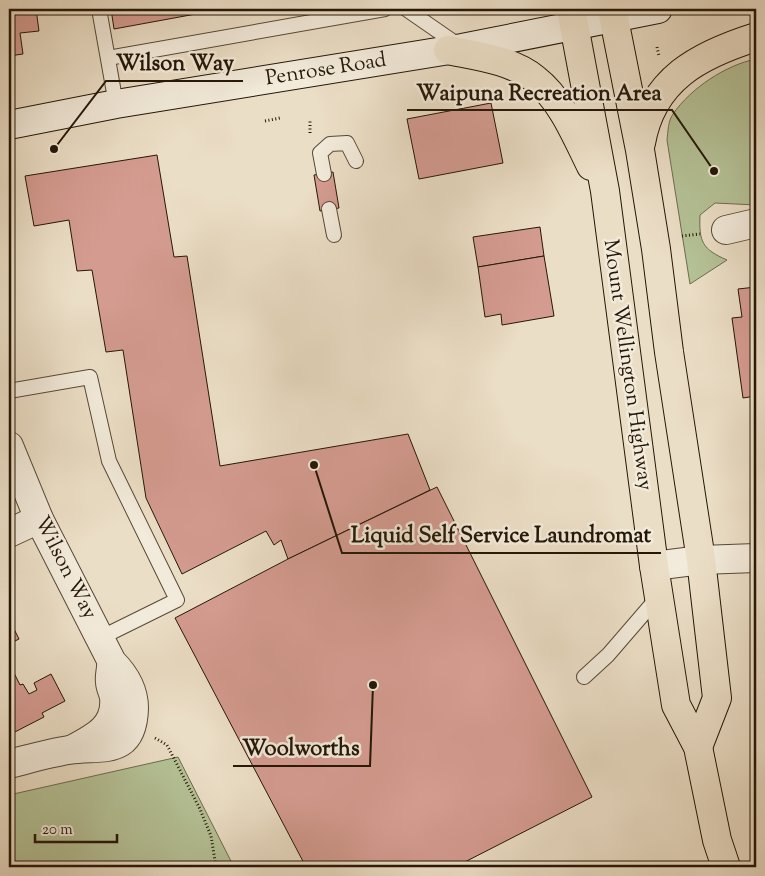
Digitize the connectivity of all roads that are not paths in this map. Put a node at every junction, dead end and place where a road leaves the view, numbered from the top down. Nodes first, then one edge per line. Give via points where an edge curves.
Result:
1 (99, 9) edge
2 (385, 9) edge
3 (406, 9) edge
4 (658, 9) edge
5 (612, 13) edge
6 (572, 17) edge
7 (756, 37) edge
8 (455, 49) junction
9 (107, 52) junction
10 (116, 104) junction
11 (9, 125) edge
12 (640, 150) junction
13 (356, 160) dead end
14 (324, 174) dead end
15 (605, 191) junction
16 (329, 209) dead end
17 (756, 223) edge
18 (726, 230) dead end
19 (334, 235) dead end
20 (9, 391) edge
21 (9, 446) edge
22 (39, 519) junction
23 (9, 533) edge
24 (756, 558) edge
25 (701, 560) junction
26 (654, 566) junction
27 (659, 596) junction
28 (100, 638) junction
29 (584, 677) dead end
30 (698, 747) junction
31 (9, 764) edge
32 (728, 866) edge

1 - 9 lane
2 - 9 lane
3 - 8 lane
4 - 5 main road, Penrose Road
5 - 6 main road, Penrose Road
5 - 12 main road, Mount Wellington Highway
6 - 8 main road, Penrose Road
6 - 15 main road, Mount Wellington Highway
7 - 12 main road via 700,59 676,78 650,108
8 - 10 main road, Penrose Road
8 - 15 main road via 526,72 546,88
9 - 10 lane
10 - 11 main road, Penrose Road
12 - 25 main road, Mount Wellington Highway
13 - 14 lane via 347,143 330,144 320,153
15 - 26 main road, Mount Wellington Highway
16 - 19 lane
17 - 18 main road
20 - 28 lane via 90,378 109,461 177,600
21 - 22 main road, Wilson Way
22 - 23 main road
22 - 28 main road, Wilson Way
24 - 25 main road
25 - 26 main road
25 - 30 main road, Mount Wellington Highway via 717,698
26 - 27 main road, Mount Wellington Highway
27 - 29 lane via 608,655
27 - 30 main road, Mount Wellington Highway via 676,706
28 - 31 main road, Wilson Way via 112,662 110,683 114,713 107,726 96,737 70,750
30 - 32 main road, Mount Wellington Highway via 717,840

